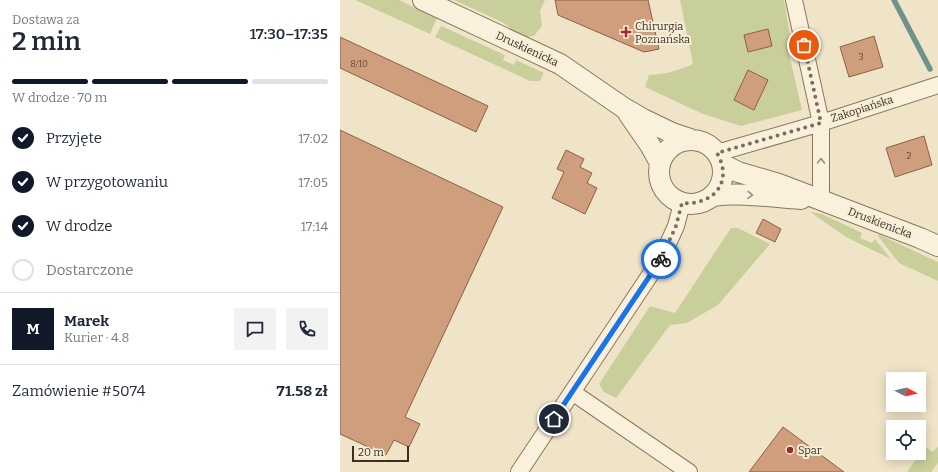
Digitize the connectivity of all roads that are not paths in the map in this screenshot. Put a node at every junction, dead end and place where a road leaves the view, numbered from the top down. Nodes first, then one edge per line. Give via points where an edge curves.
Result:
1 (423, 0) edge
2 (794, 0) edge
3 (938, 85) edge
4 (624, 108) junction
5 (821, 123) junction
6 (690, 139) junction
7 (720, 159) junction
8 (660, 163) junction
9 (712, 196) junction
10 (821, 200) junction
11 (682, 203) junction
12 (938, 246) edge
13 (572, 392) junction
14 (519, 472) edge
15 (689, 472) edge

1 - 4 street, Druskienicka via 560,64
2 - 5 street
3 - 5 street, Zakopiańska
4 - 6 street, Druskienicka via 672,133
4 - 8 street, Druskienicka
5 - 7 street, Zakopiańska
10 -> 5 street
6 - 7 street via 710,146
6 - 8 street via 671,146
7 - 9 street via 723,176
7 - 10 street, Druskienicka via 738,172
8 - 11 street via 658,173 661,183 673,199
9 -> 10 street, Druskienicka via 745,195
9 - 11 street via 703,202
10 - 12 street, Druskienicka
11 - 13 street via 676,226 662,257
13 - 14 street
13 - 15 street

